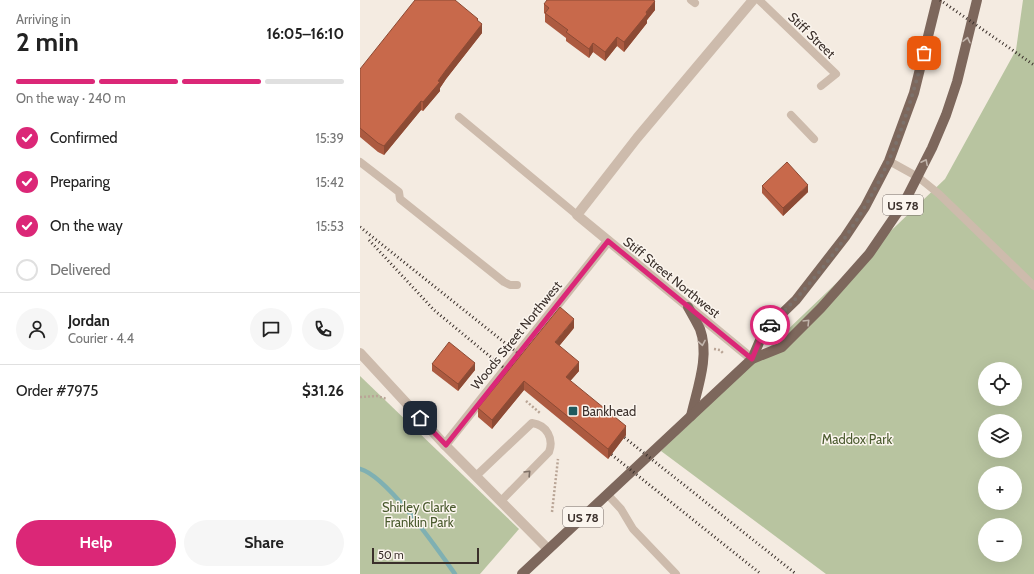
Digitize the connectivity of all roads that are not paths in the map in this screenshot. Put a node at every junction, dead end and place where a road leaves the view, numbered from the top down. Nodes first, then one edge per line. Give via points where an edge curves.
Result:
1 (753, 0) edge
2 (759, 0) edge
3 (937, 0) edge
4 (977, 0) edge
5 (821, 86) dead end
6 (790, 115) dead end
7 (459, 117) dead end
8 (814, 139) dead end
9 (889, 161) junction
10 (360, 162) edge
11 (918, 177) junction
12 (577, 215) junction
13 (608, 241) junction
14 (517, 285) dead end
15 (1034, 286) edge
16 (688, 307) junction
17 (360, 353) edge
18 (752, 359) junction
19 (691, 416) junction
20 (446, 445) junction
21 (476, 476) junction
22 (608, 495) junction
23 (501, 501) junction
24 (548, 549) junction
25 (522, 574) edge
26 (676, 574) edge

1 - 12 street via 637,138
2 - 5 lane, Stiff Street via 836,74
3 - 9 main road, US 78 via 914,93
11 -> 4 main road, US 78 via 957,82
6 - 8 lane
7 - 12 lane
9 - 11 lane
9 - 18 main road, US 78 via 846,237 796,300 764,330
10 - 14 lane via 398,192 400,199 504,282
11 - 15 lane
18 -> 11 main road, US 78 via 782,347 846,282 888,227
12 - 13 street, Stiff Street Northwest
13 - 16 street, Stiff Street Northwest
13 - 20 street, Woods Street Northwest
16 - 18 street, Stiff Street Northwest
16 -> 19 main road via 700,330 704,349 702,370
17 - 20 street
18 - 19 main road, US 78
19 - 22 main road, US 78
20 - 21 street
21 - 23 street
23 -> 21 lane via 549,452 551,438 547,432 538,424 532,423
22 - 24 main road, US 78
22 - 26 lane via 621,509 633,529
23 - 24 street
24 - 25 main road, US 78

